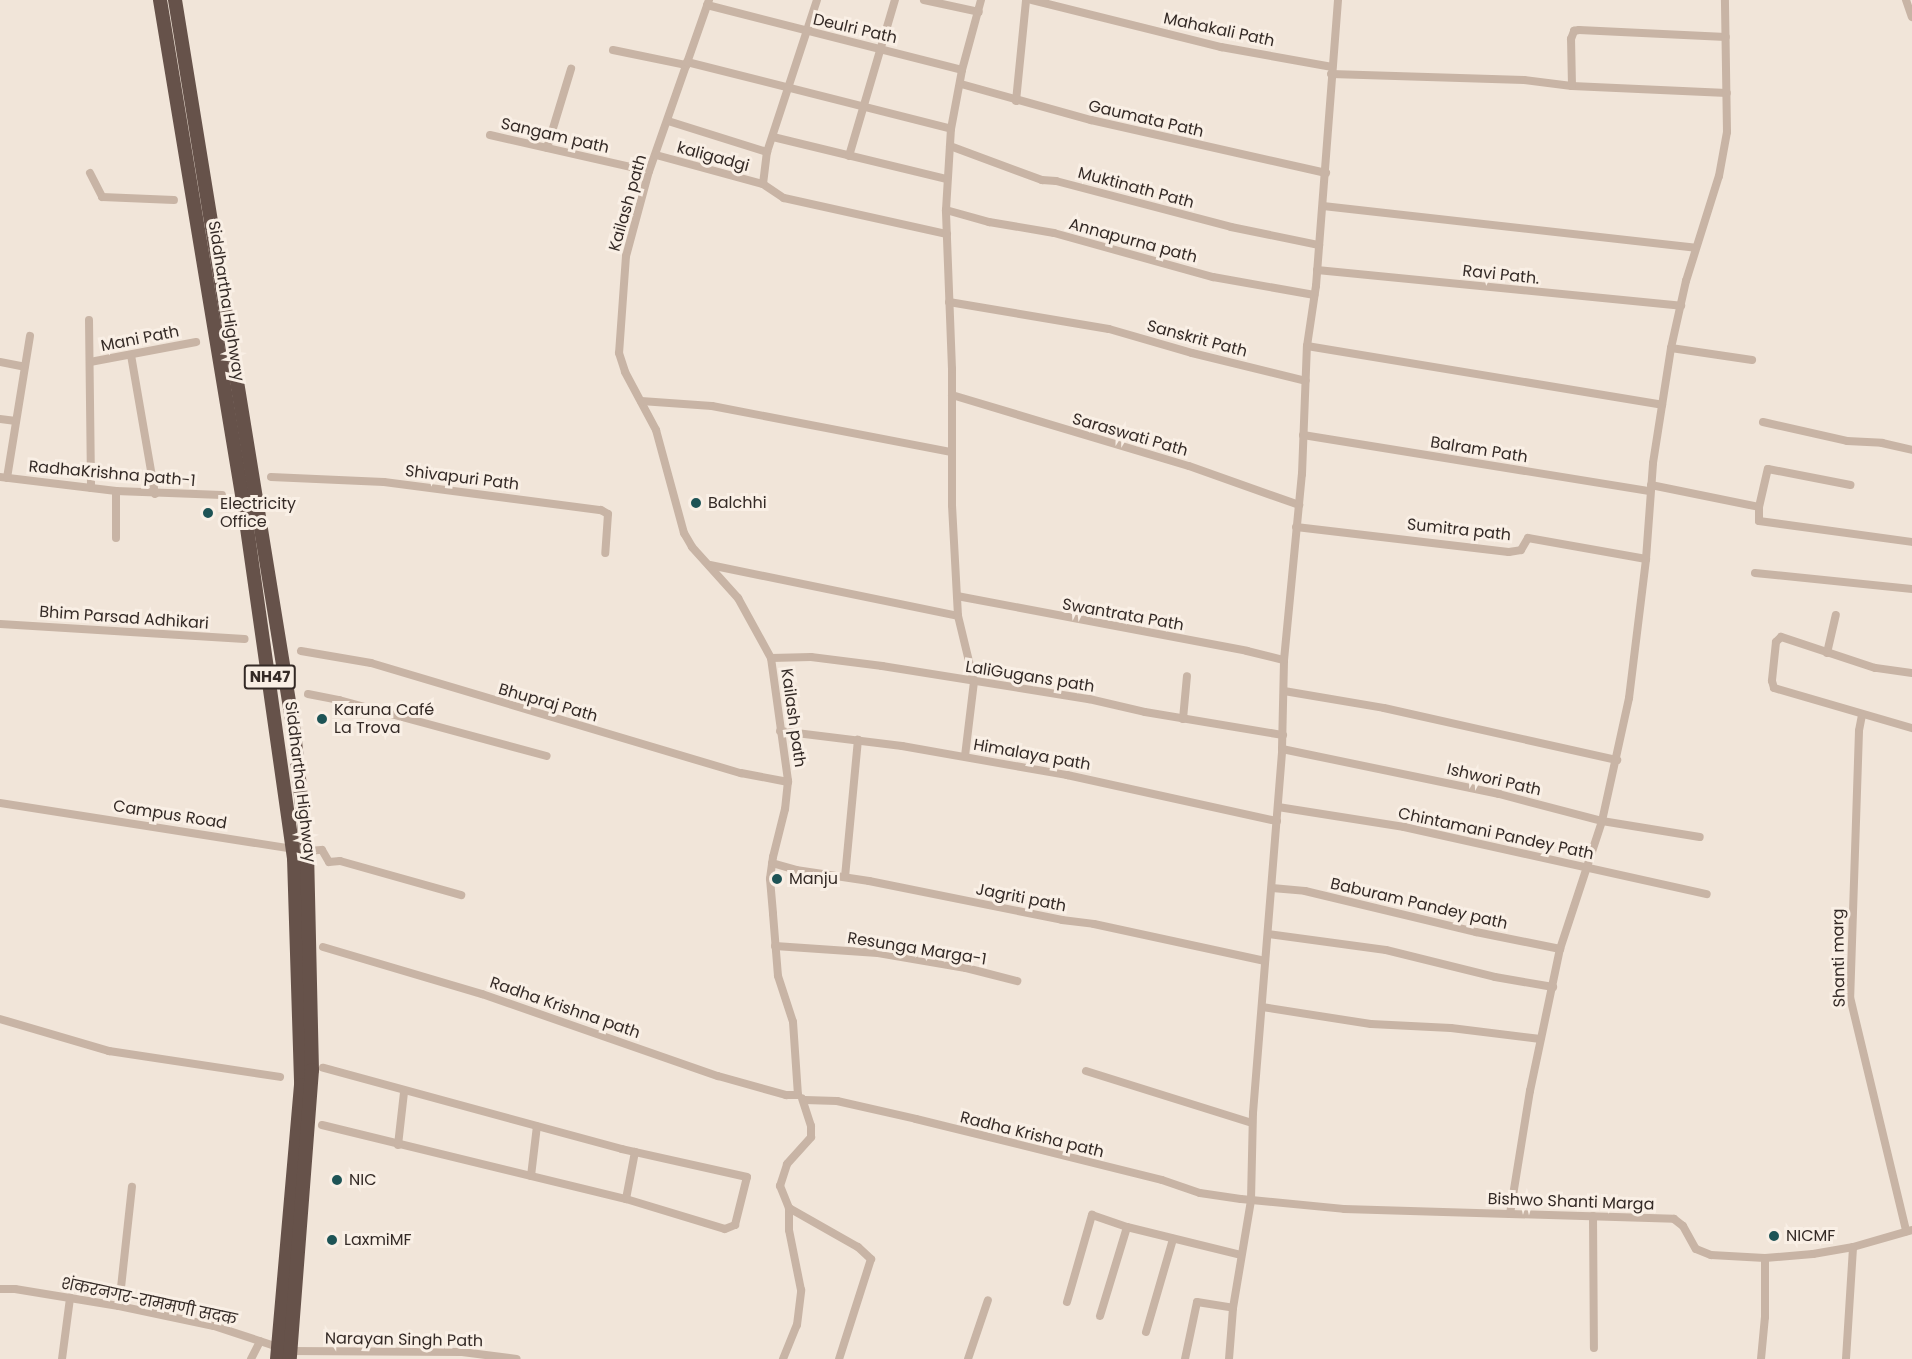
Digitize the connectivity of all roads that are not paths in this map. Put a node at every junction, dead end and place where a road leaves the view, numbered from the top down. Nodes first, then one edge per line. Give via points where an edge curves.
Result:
1 (160, 0) edge
2 (175, 0) edge
3 (817, 0) edge
4 (895, 0) edge
5 (924, 0) edge
6 (981, 0) edge
7 (1026, 0) edge
8 (1032, 0) edge
9 (1338, 0) edge
10 (1725, 0) edge
11 (1906, 0) edge
12 (708, 2) edge
13 (978, 12) junction
14 (1912, 17) edge
15 (807, 32) junction
16 (1726, 37) junction
17 (880, 49) junction
18 (613, 50) dead end
19 (686, 63) junction
20 (571, 69) dead end
21 (962, 70) junction
22 (1331, 70) junction
23 (961, 84) junction
24 (1572, 86) junction
25 (789, 88) junction
26 (1727, 93) junction
27 (1016, 101) junction
28 (863, 108) junction
29 (668, 121) junction
30 (951, 129) junction
31 (490, 135) dead end
32 (773, 136) junction
33 (950, 146) junction
34 (547, 148) junction
35 (767, 152) junction
36 (656, 155) junction
37 (849, 156) junction
38 (649, 171) junction
39 (90, 173) dead end
40 (1326, 173) junction
41 (947, 179) junction
42 (763, 184) junction
43 (174, 200) dead end
44 (1323, 206) junction
45 (946, 210) junction
46 (947, 234) junction
47 (1320, 245) junction
48 (1696, 248) junction
49 (1317, 270) junction
50 (1314, 295) junction
51 (949, 302) junction
52 (1682, 306) junction
53 (89, 320) dead end
54 (30, 336) dead end
55 (196, 342) dead end
56 (1307, 346) junction
57 (1671, 348) junction
58 (131, 355) junction
59 (1752, 360) dead end
60 (0, 362) edge
61 (90, 362) junction
62 (25, 367) junction
63 (1306, 381) junction
64 (951, 395) junction
65 (641, 400) junction
66 (1662, 405) junction
67 (0, 418) edge
68 (16, 421) junction
69 (1763, 422) dead end
70 (1303, 435) junction
71 (1912, 450) edge
72 (952, 452) junction
73 (3, 477) edge
74 (271, 477) dead end
75 (1850, 485) dead end
76 (91, 488) junction
77 (1651, 488) junction
78 (116, 490) junction
79 (155, 494) junction
80 (222, 495) dead end
81 (1299, 504) junction
82 (1760, 507) junction
83 (1296, 527) junction
84 (116, 538) dead end
85 (1912, 542) edge
86 (605, 553) dead end
87 (1646, 559) junction
88 (707, 565) junction
89 (1755, 573) dead end
90 (1912, 589) edge
91 (957, 596) junction
92 (958, 615) junction
93 (1836, 615) dead end
94 (0, 624) edge
95 (246, 639) dead end
96 (301, 651) dead end
97 (1827, 652) junction
98 (771, 658) junction
99 (1284, 660) junction
100 (1912, 673) edge
101 (1187, 676) dead end
102 (974, 682) junction
103 (1284, 691) junction
104 (308, 694) dead end
105 (1862, 715) junction
106 (1184, 719) junction
107 (1912, 728) edge
108 (780, 731) junction
109 (1283, 735) junction
110 (858, 740) junction
111 (1282, 749) junction
112 (547, 756) dead end
113 (965, 756) junction
114 (1617, 760) junction
115 (788, 782) junction
116 (0, 803) edge
117 (1278, 807) junction
118 (1277, 821) junction
119 (1602, 821) junction
120 (1700, 837) dead end
121 (293, 849) junction
122 (308, 851) junction
123 (772, 863) junction
124 (1586, 866) junction
125 (845, 877) junction
126 (1272, 888) junction
127 (1707, 894) dead end
128 (461, 895) dead end
129 (1268, 934) junction
130 (775, 946) junction
131 (323, 947) dead end
132 (1560, 949) junction
133 (1265, 961) junction
134 (1017, 981) dead end
135 (1553, 987) junction
136 (1262, 1007) junction
137 (0, 1019) edge
138 (1540, 1039) junction
139 (323, 1068) dead end
140 (1086, 1071) dead end
141 (280, 1077) dead end
142 (404, 1092) junction
143 (802, 1097) junction
144 (1252, 1123) junction
145 (322, 1125) dead end
146 (537, 1126) junction
147 (398, 1145) junction
148 (635, 1152) junction
149 (531, 1176) junction
150 (132, 1187) dead end
151 (626, 1199) junction
152 (1251, 1200) junction
153 (789, 1208) junction
154 (1510, 1214) junction
155 (1593, 1216) junction
156 (1127, 1227) junction
157 (1909, 1230) edge
158 (1173, 1239) junction
159 (1853, 1247) junction
160 (1241, 1256) junction
161 (1765, 1258) junction
162 (0, 1289) edge
163 (70, 1298) junction
164 (988, 1300) dead end
165 (1067, 1302) dead end
166 (119, 1306) junction
167 (1233, 1308) junction
168 (1100, 1316) dead end
169 (1146, 1332) dead end
170 (260, 1341) junction
171 (1594, 1348) dead end
172 (284, 1354) edge
173 (62, 1359) edge
174 (251, 1359) edge
175 (517, 1359) edge
176 (783, 1359) edge
177 (839, 1359) edge
178 (968, 1359) edge
179 (1185, 1359) edge
180 (1228, 1359) edge
181 (1761, 1359) edge
182 (1846, 1359) edge

1 - 121 highway, Siddhartha Highway / NH47 via 244,507
2 - 122 highway, Siddhartha Highway / NH47 via 294,732
3 - 15 street
4 - 17 street
5 - 13 street
6 - 13 street
7 - 27 street
8 - 22 street, Mahakali Path
9 - 22 street
10 - 16 street
11 - 14 street
12 - 15 street, Deulri Path
12 - 19 street, Kailash path
13 - 21 street
15 - 17 street, Deulri Path
15 - 25 street
16 - 24 street via 1574,31
16 - 26 street
17 - 21 street, Deulri Path
17 - 28 street
18 - 19 street
19 - 25 street
19 - 29 street, Kailash path
20 - 34 street
21 - 23 street
22 - 24 street, Mahakali Path
22 - 40 street
23 - 27 street, Gaumata Path
23 - 30 street
24 - 26 street, Mahakali Path
25 - 28 street
25 - 32 street
26 - 48 street via 1724,152
27 - 40 street, Gaumata Path
28 - 30 street
28 - 37 street
29 - 35 street
29 - 36 street, Kailash path
30 - 33 street
31 - 34 street, Sangam path
32 - 35 street
32 - 37 street
33 - 41 street
33 - 47 street, Muktinath Path via 1042,180
34 - 38 street, Sangam path
35 - 42 street
36 - 38 street, Kailash path
36 - 42 street, kaligadgi
37 - 41 street
38 - 65 street, Kailash path via 626,256 619,353
39 - 43 street via 102,197
40 - 44 street
41 - 45 street
42 - 46 street, kaligadgi via 784,198
44 - 47 street
44 - 48 street
45 - 46 street
45 - 50 street, Annapurna path via 1054,233 1213,277
46 - 51 street
47 - 49 street
48 - 52 street
49 - 50 street
49 - 52 street, Ravi Path.
50 - 56 street
51 - 63 street, Sanskrit Path via 1081,324
51 - 64 street
52 - 57 street
53 - 61 street
54 - 62 street
55 - 58 street, Mani Path
56 - 63 street
56 - 66 street
57 - 59 street
57 - 66 street
58 - 61 street, Mani Path
58 - 79 street
60 - 62 street
61 - 76 street
62 - 68 street
63 - 70 street
64 - 72 street
64 - 81 street, Saraswati Path via 1189,466
65 - 72 street via 712,406
65 - 88 street, Kailash path via 656,430 684,532
66 - 77 street
67 - 68 street
68 - 73 street
69 - 71 street via 1847,441
70 - 77 street, Balram Path
70 - 81 street
72 - 91 street
73 - 76 street, RadhaKrishna path-1
74 - 86 street, Shivapuri Path via 384,482 601,510 608,514
75 - 82 street via 1767,469
76 - 78 street, RadhaKrishna path-1
77 - 82 street, Balram Path
77 - 87 street
78 - 79 street, RadhaKrishna path-1
78 - 84 street
79 - 80 street, RadhaKrishna path-1
81 - 83 street
82 - 85 street via 1759,521
83 - 87 street, Sumitra path via 1509,552 1521,549 1528,538
83 - 99 street
87 - 114 street via 1629,698
88 - 92 street
88 - 98 street, Kailash path via 738,598
89 - 90 street
91 - 92 street
91 - 99 street, Swantrata Path
92 - 102 street
93 - 97 street
94 - 95 street, Bhim Parsad Adhikari
96 - 115 street, Bhupraj Path via 370,663 741,773
97 - 100 street via 1875,668
97 - 105 street via 1778,638 1772,687
98 - 102 street, LaliGugans path via 832,660
98 - 108 street, Kailash path
99 - 103 street
101 - 106 street
102 - 106 street, LaliGugans path via 1089,699
102 - 113 street
103 - 109 street
103 - 114 street via 1384,708
104 - 112 street
105 - 107 street
105 - 157 street, Shanti marg via 1852,879 1850,997
106 - 109 street, LaliGugans path
108 - 110 street, Himalaya path
108 - 115 street, Kailash path
109 - 111 street
110 - 113 street, Himalaya path
110 - 125 street
111 - 117 street
111 - 119 street, Ishwori Path via 1498,794
113 - 118 street, Himalaya path via 1140,789
114 - 119 street
115 - 123 street, Kailash path
116 - 121 street, Campus Road
117 - 118 street
117 - 124 street, Chintamani Pandey Path via 1404,828
118 - 126 street
119 - 120 street, Ishwori Path
119 - 124 street
121 - 122 street, Campus Road
121 - 172 highway, Siddhartha Highway / NH47 via 302,1086
122 - 128 street, Campus Road via 322,850 329,862 340,861
122 - 172 highway, Siddhartha Highway / NH47 via 312,1070
123 - 125 street, Jagriti path
123 - 130 street, Kailash path
124 - 127 street, Chintamani Pandey Path
124 - 132 street
125 - 133 street, Jagriti path
126 - 129 street
126 - 132 street, Baburam Pandey path via 1305,891
129 - 133 street
129 - 135 street via 1386,950 1495,978
130 - 134 street, Resunga Marga-1 via 878,953
130 - 143 street, Kailash path via 778,976 793,1022
131 - 143 street, Radha Krishna path via 482,994 718,1076
132 - 135 street
133 - 136 street
135 - 138 street
136 - 138 street via 1371,1024 1450,1028
136 - 144 street
137 - 141 street via 110,1051
138 - 154 street
139 - 142 street
140 - 144 street
142 - 146 street
142 - 147 street
143 - 152 street, Radha Krisha path via 837,1101 1162,1180 1200,1193
143 - 153 street, Kailash path via 811,1137 781,1177 780,1186
144 - 152 street
145 - 147 street
146 - 148 street
146 - 149 street
147 - 149 street
148 - 151 street
148 - 151 street via 747,1177 735,1225 725,1229
149 - 151 street
150 - 166 street
152 - 154 street, Bishwo Shanti Marga via 1344,1209
152 - 160 street
153 - 176 street via 801,1303
153 - 177 street via 858,1247 871,1259
154 - 155 street, Bishwo Shanti Marga
155 - 161 street, Bishwo Shanti Marga via 1674,1220 1683,1226 1696,1249 1711,1255
155 - 171 street
156 - 158 street
156 - 165 street via 1092,1215
156 - 168 street
157 - 159 street, Bishwo Shanti Marga
158 - 160 street
158 - 169 street
159 - 161 street, Bishwo Shanti Marga
159 - 182 street
160 - 167 street
161 - 181 street
162 - 163 street, शंकरनगर-राममणी सदक
163 - 166 street, शंकरनगर-राममणी सदक
163 - 173 street
164 - 178 street
166 - 170 street, शंकरनगर-राममणी सदक via 214,1326
167 - 179 street via 1197,1302
167 - 180 street
170 - 172 street, शंकरनगर-राममणी सदक
170 - 174 street
172 - 175 street, Narayan Singh Path via 462,1352

